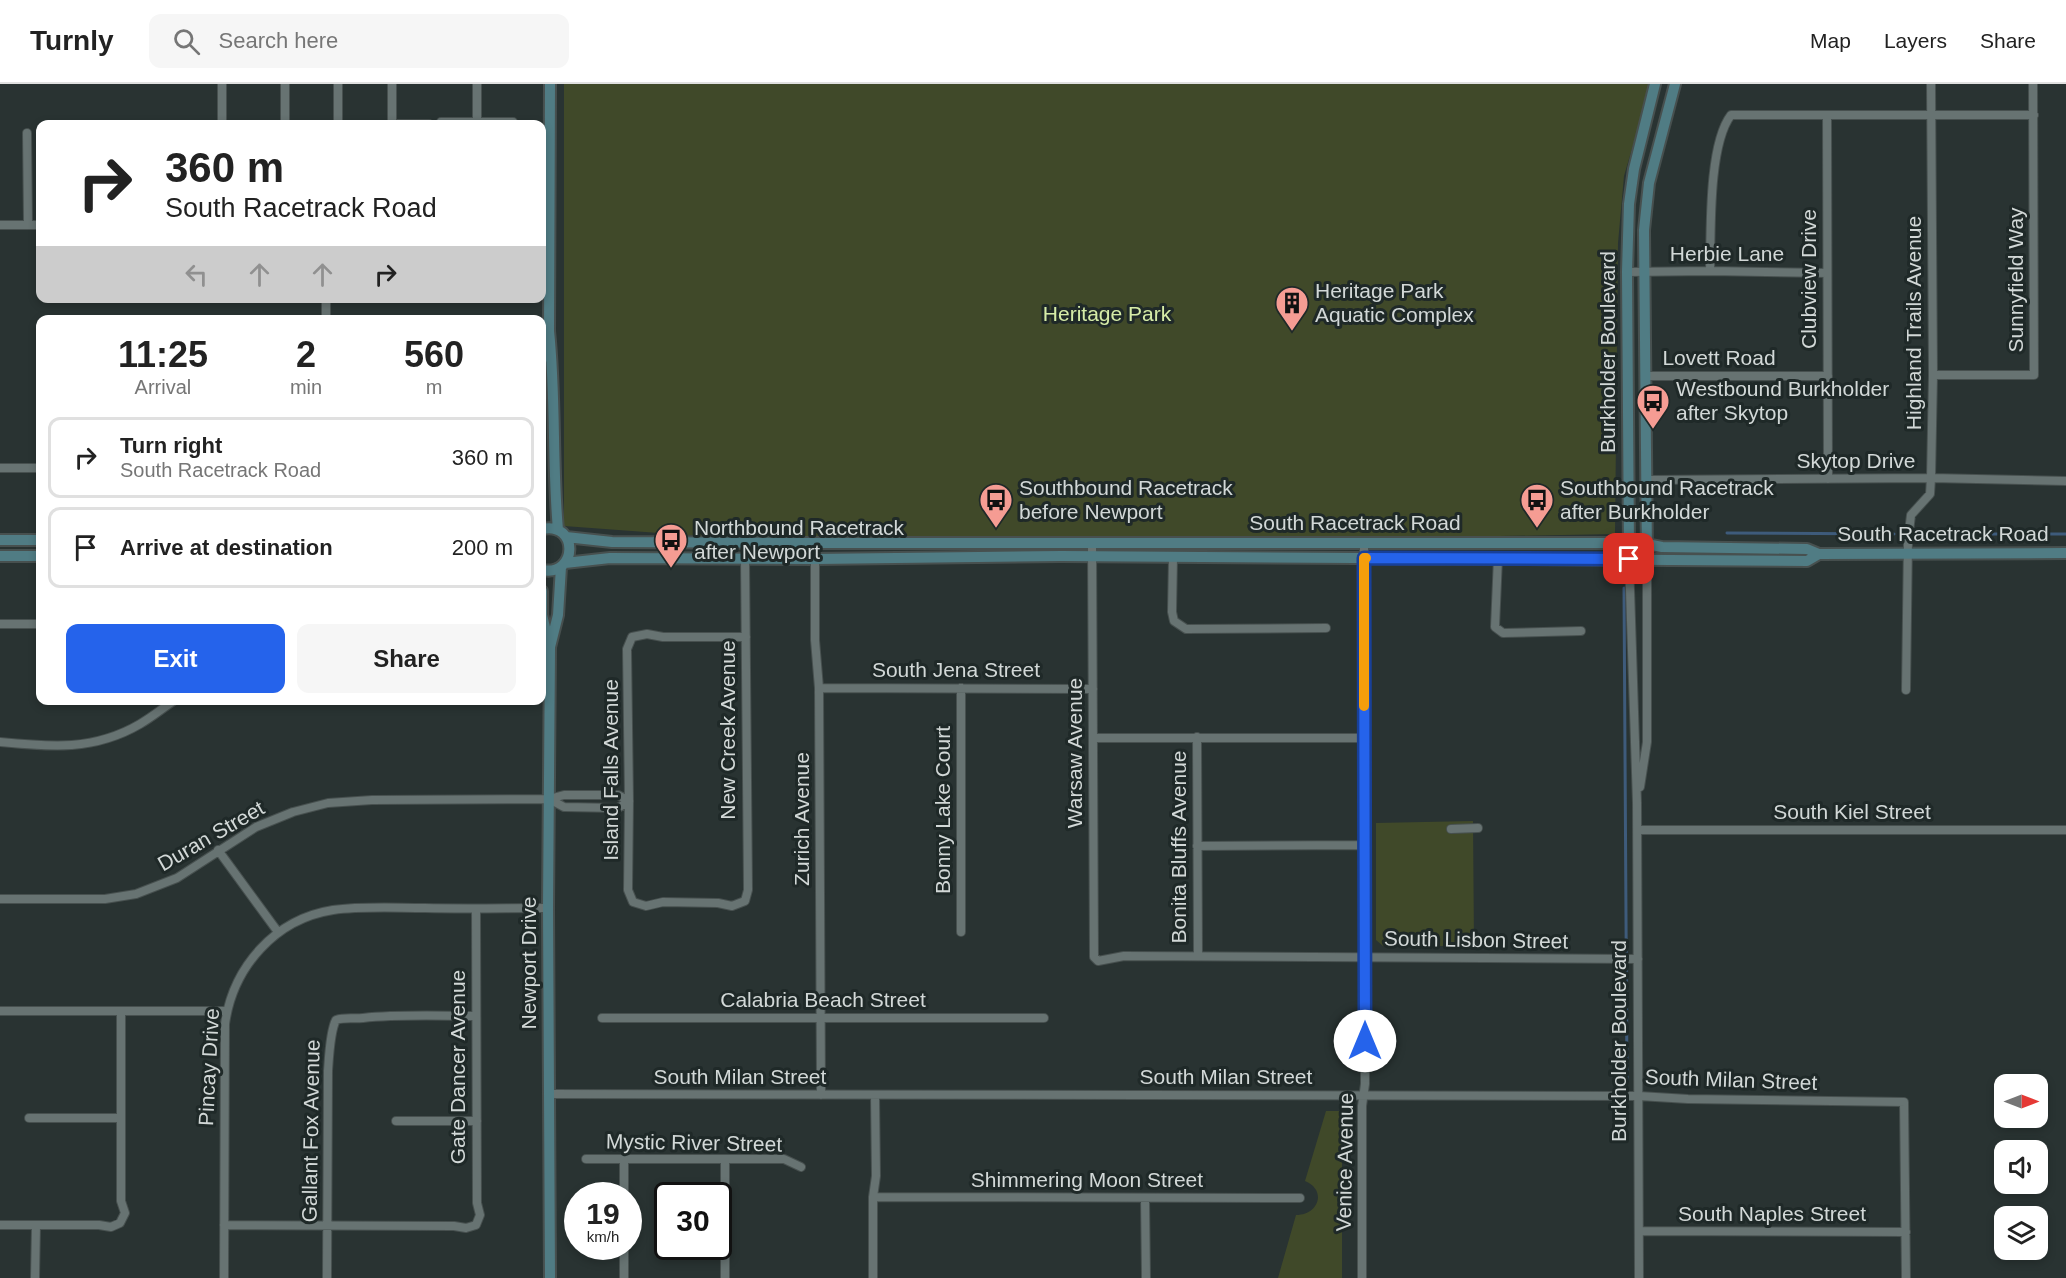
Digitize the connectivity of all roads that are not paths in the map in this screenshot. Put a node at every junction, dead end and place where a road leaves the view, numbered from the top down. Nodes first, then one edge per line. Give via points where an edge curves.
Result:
1 (222, 84) edge
2 (285, 84) edge
3 (338, 84) edge
4 (392, 84) edge
5 (477, 84) edge
6 (550, 84) edge
7 (1655, 84) edge
8 (1675, 84) edge
9 (1931, 84) edge
10 (2033, 84) edge
11 (1930, 114) junction
12 (1827, 115) junction
13 (2034, 115) junction
14 (222, 120) edge
15 (285, 120) edge
16 (338, 120) edge
17 (392, 120) edge
18 (477, 120) edge
19 (546, 132) edge
20 (27, 134) dead end
21 (0, 225) edge
22 (28, 225) junction
23 (36, 225) edge
24 (1710, 271) junction
25 (1627, 272) junction
26 (1644, 272) junction
27 (1827, 273) junction
28 (546, 336) edge
29 (1933, 375) junction
30 (1646, 376) junction
31 (1828, 376) junction
32 (0, 468) edge
33 (36, 468) edge
34 (1931, 478) junction
35 (1828, 479) junction
36 (1646, 480) junction
37 (2066, 481) edge
38 (546, 530) edge
39 (562, 533) junction
40 (0, 540) edge
41 (36, 540) edge
42 (1364, 542) junction
43 (815, 543) junction
44 (1092, 543) junction
45 (1629, 543) junction
46 (1647, 544) junction
47 (2066, 553) edge
48 (1819, 554) junction
49 (1907, 554) junction
50 (0, 556) edge
51 (36, 556) edge
52 (1092, 556) junction
53 (1173, 557) junction
54 (745, 558) junction
55 (1364, 558) junction
56 (1498, 558) junction
57 (816, 559) junction
58 (1629, 559) junction
59 (1647, 559) junction
60 (563, 565) junction
61 (546, 570) edge
62 (0, 624) edge
63 (36, 624) edge
64 (1326, 628) dead end
65 (546, 631) edge
66 (1581, 631) dead end
67 (746, 637) junction
68 (550, 647) junction
69 (819, 688) junction
70 (961, 688) junction
71 (1093, 689) junction
72 (1906, 690) dead end
73 (163, 705) edge
74 (1197, 737) junction
75 (1093, 738) junction
76 (1364, 738) junction
77 (0, 742) edge
78 (549, 799) junction
79 (629, 801) junction
80 (1637, 803) junction
81 (1478, 828) dead end
82 (1451, 829) dead end
83 (1638, 830) junction
84 (2066, 830) edge
85 (1365, 845) junction
86 (1197, 846) junction
87 (218, 850) junction
88 (0, 899) edge
89 (633, 903) joint
90 (548, 908) junction
91 (476, 909) junction
92 (278, 932) junction
93 (961, 932) dead end
94 (1365, 956) junction
95 (1198, 957) junction
96 (1638, 959) junction
97 (1098, 961) joint
98 (0, 1011) edge
99 (121, 1011) junction
100 (227, 1011) junction
101 (476, 1016) junction
102 (602, 1018) dead end
103 (820, 1018) junction
104 (1044, 1018) dead end
105 (549, 1094) junction
106 (821, 1095) junction
107 (875, 1095) junction
108 (1364, 1095) junction
109 (1639, 1096) junction
110 (29, 1118) dead end
111 (121, 1118) junction
112 (396, 1121) dead end
113 (477, 1121) junction
114 (586, 1159) dead end
115 (624, 1159) junction
116 (725, 1159) junction
117 (801, 1167) dead end
118 (624, 1182) edge
119 (873, 1197) junction
120 (1145, 1198) junction
121 (1300, 1198) dead end
122 (0, 1225) edge
123 (36, 1225) junction
124 (327, 1225) junction
125 (224, 1226) junction
126 (1639, 1232) junction
127 (1906, 1232) junction
128 (624, 1260) edge
129 (35, 1278) edge
130 (224, 1278) edge
131 (327, 1278) edge
132 (550, 1278) edge
133 (624, 1278) edge
134 (725, 1278) edge
135 (873, 1278) edge
136 (1146, 1278) edge
137 (1362, 1278) edge
138 (1639, 1278) edge
139 (1906, 1278) edge

1 - 14 street
2 - 15 street
3 - 16 street
4 - 17 street
5 - 18 street
6 - 19 main road
7 - 25 main road, Burkholder Boulevard via 1634,169
8 - 26 main road, Burkholder Boulevard via 1649,183
9 - 11 street, Highland Trails Avenue
10 - 13 street, Sunnyfield Way
11 - 12 street
11 - 13 street
11 - 29 street, Highland Trails Avenue
12 - 24 street via 1740,114 1725,123 1711,198
12 - 27 street, Clubview Drive
13 - 29 street, Sunnyfield Way via 2034,375
20 - 22 street
21 - 22 street
22 - 23 street
24 - 26 street, Herbie Lane
24 - 27 street, Herbie Lane
25 - 26 street, Herbie Lane
25 - 45 main road, Burkholder Boulevard
26 - 30 main road, Burkholder Boulevard
27 - 31 street, Clubview Drive
28 - 39 main road via 553,368 555,501
29 - 34 street, Highland Trails Avenue
30 - 31 street, Lovett Road
30 - 36 main road, Burkholder Boulevard
31 - 35 street, Clubview Drive
32 - 33 street
34 - 35 street, Skytop Drive
34 - 37 street, Skytop Drive
34 - 49 street, Highland Trails Avenue via 1930,494 1911,515
35 - 36 street, Skytop Drive
36 - 46 main road, Burkholder Boulevard
38 - 39 main road, South Racetrack Road
39 - 43 main road, South Racetrack Road via 612,542
39 - 60 main road, Newport Drive via 570,549
40 - 41 main road
42 - 44 main road, South Racetrack Road
42 - 45 main road, South Racetrack Road
42 - 55 street, Venice Avenue
43 - 44 main road, South Racetrack Road
43 - 57 street, Zurich Avenue
44 - 52 street, Warsaw Avenue
45 - 46 main road, South Racetrack Road
45 - 58 main road, Burkholder Boulevard
46 - 48 main road, South Racetrack Road via 1807,549
46 - 59 main road, Burkholder Boulevard
47 - 49 main road, South Racetrack Road
48 - 49 main road, South Racetrack Road
48 - 59 main road, South Racetrack Road via 1806,561
49 - 72 street, Highland Trails Avenue
50 - 51 main road
52 - 53 main road, South Racetrack Road
52 - 57 main road, South Racetrack Road
52 - 71 street, Warsaw Avenue
53 - 55 main road, South Racetrack Road
53 - 64 street via 1172,612 1174,621 1186,629
54 - 57 main road, South Racetrack Road
54 - 60 main road, South Racetrack Road via 610,558
54 - 67 street, New Creek Avenue
55 - 56 main road, South Racetrack Road
55 - 76 street, Venice Avenue
56 - 58 main road, South Racetrack Road
56 - 66 street via 1495,627 1503,633
57 - 69 street, Zurich Avenue
58 - 59 main road, South Racetrack Road
58 - 80 street, Burkholder Boulevard
59 - 80 street, Burkholder Boulevard via 1647,742
60 - 61 main road, South Racetrack Road
60 - 68 main road, Newport Drive
62 - 63 street
65 - 68 main road, Newport Drive
67 - 79 street, Island Falls Avenue via 632,637 627,649
67 - 89 street, New Creek Avenue via 748,890 744,901 732,906
68 - 78 main road, Newport Drive
69 - 70 street, South Jena Street
69 - 103 street, Zurich Avenue
70 - 71 street, South Jena Street
70 - 93 street, Bonny Lake Court
71 - 75 street, Warsaw Avenue
73 - 77 street via 141,724 93,743 50,747
74 - 75 street
74 - 76 street
74 - 86 street, Bonita Bluffs Avenue
75 - 97 street, Warsaw Avenue via 1094,957
76 - 85 street, Venice Avenue
78 - 79 street via 564,795 618,795
78 - 79 street via 564,807 618,808
78 - 87 street, Duran Street via 328,803 276,818
78 - 90 main road, Newport Drive
79 - 89 street, Island Falls Avenue via 628,890
80 - 83 street, Burkholder Boulevard
81 - 82 street
83 - 84 street, South Kiel Street
83 - 96 street, Burkholder Boulevard
85 - 86 street
85 - 94 street, Venice Avenue
86 - 95 street, Bonita Bluffs Avenue
87 - 88 street, Duran Street via 177,878 136,894 105,899
87 - 92 street
90 - 91 street, Pincay Drive
90 - 105 main road, Newport Drive
91 - 92 street, Pincay Drive via 332,910
91 - 101 street, Gate Dancer Avenue
92 - 100 street, Pincay Drive via 245,968
94 - 95 street, South Lisbon Street
94 - 96 street, South Lisbon Street
94 - 108 street, Venice Avenue
95 - 97 street, South Lisbon Street
96 - 109 street, Burkholder Boulevard
98 - 99 street
99 - 100 street
99 - 111 street
100 - 125 street, Pincay Drive
101 - 113 street, Gate Dancer Avenue
101 - 124 street, Gallant Fox Avenue via 336,1020 331,1029 328,1071
102 - 103 street, Calabria Beach Street
103 - 104 street, Calabria Beach Street
103 - 106 street, Zurich Avenue
105 - 106 street, South Milan Street
105 - 132 main road, Newport Drive
106 - 107 street, South Milan Street
107 - 108 street, South Milan Street
107 - 119 street
108 - 109 street, South Milan Street
108 - 137 street, Venice Avenue
109 - 126 street, Burkholder Boulevard
109 - 127 street, South Milan Street via 1904,1102
110 - 111 street
111 - 123 street via 124,1213 120,1223 111,1227
112 - 113 street
113 - 124 street, Gate Dancer Avenue via 480,1215 476,1225
114 - 115 street, Mystic River Street
115 - 116 street, Mystic River Street
115 - 118 street
116 - 117 street, Mystic River Street via 784,1159
116 - 134 street
119 - 120 street, Shimmering Moon Street
119 - 135 street
120 - 121 street, Shimmering Moon Street
120 - 136 street
122 - 123 street
123 - 129 street
124 - 125 street
124 - 131 street, Gallant Fox Avenue
125 - 130 street, Pincay Drive
126 - 127 street, South Naples Street
126 - 138 street, Burkholder Boulevard
127 - 139 street
128 - 133 street

